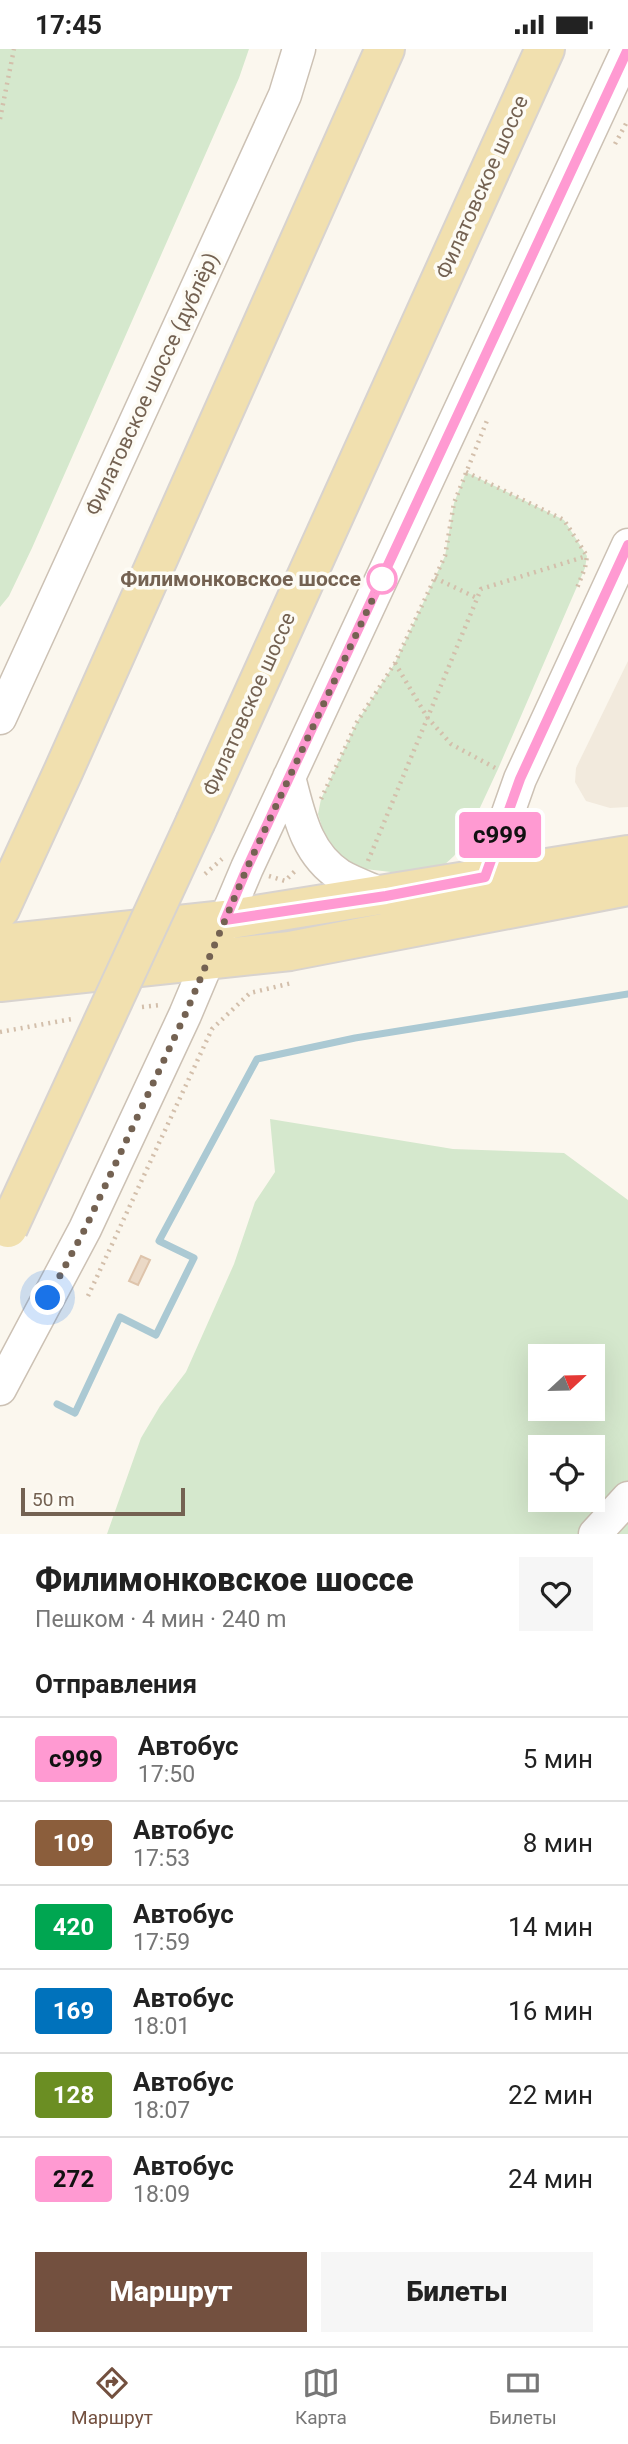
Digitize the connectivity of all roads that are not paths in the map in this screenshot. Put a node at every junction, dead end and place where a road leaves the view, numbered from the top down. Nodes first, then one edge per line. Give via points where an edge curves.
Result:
1 (299, 49) edge
2 (385, 49) edge
3 (545, 49) edge
4 (628, 49) edge
5 (628, 545) edge
6 (0, 718) edge
7 (289, 778) junction
8 (628, 855) edge
9 (485, 877) junction
10 (376, 882) junction
11 (628, 885) edge
12 (0, 909) edge
13 (471, 915) junction
14 (225, 920) junction
15 (0, 944) edge
16 (208, 960) junction
17 (0, 982) edge
18 (4, 1235) edge
19 (0, 1389) edge
20 (628, 1498) edge
21 (595, 1534) edge

1 - 6 street, Филатовское шоссе (дублёр) via 285,95
2 - 12 main road
3 - 18 main road, Филатовское шоссе, bridge
4 - 7 street
5 - 9 street via 503,771
7 - 10 street via 305,834 317,854 342,876
7 - 14 street
8 - 9 main road
9 - 10 main road
9 - 13 street
10 - 14 main road
11 - 13 main road
13 - 16 main road via 290,951
14 - 15 main road
14 - 16 street
16 - 17 main road
16 - 19 street via 85,1229
20 - 21 street

